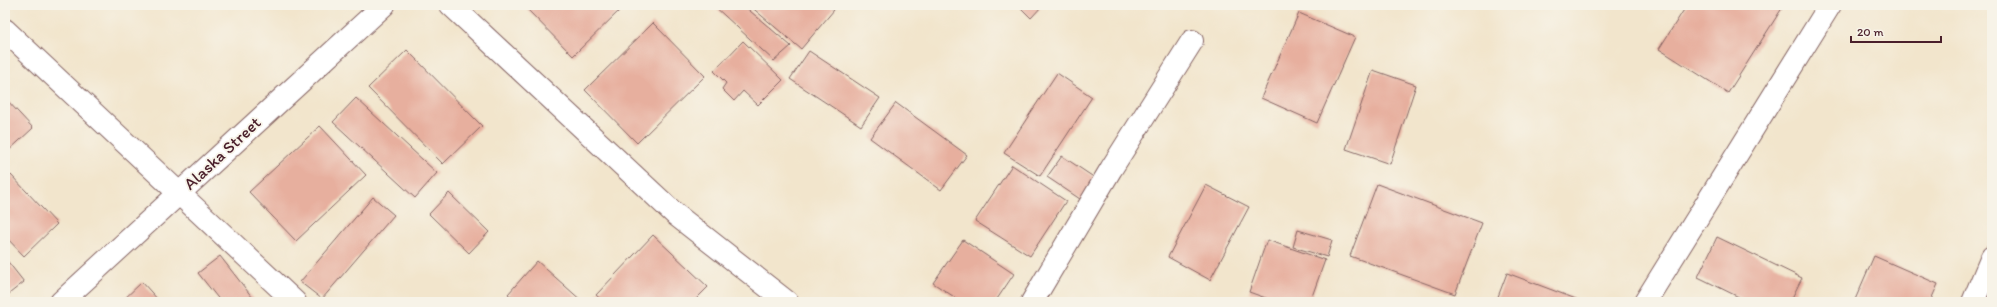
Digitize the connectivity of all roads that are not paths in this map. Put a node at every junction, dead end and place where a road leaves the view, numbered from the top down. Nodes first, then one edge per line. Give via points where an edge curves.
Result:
1 (384, 5) edge
2 (451, 5) edge
3 (1830, 5) edge
4 (5, 30) edge
5 (1192, 41) dead end
6 (180, 192) junction
7 (1992, 257) edge
8 (61, 302) edge
9 (295, 302) edge
10 (787, 302) edge
11 (1032, 302) edge
12 (1645, 302) edge
13 (1973, 302) edge

1 - 6 street, Alaska Street
2 - 10 street via 675,214
3 - 12 street
4 - 6 street
5 - 11 street via 1111,169
6 - 8 street, Alaska Street
6 - 9 street via 253,265
7 - 13 street

